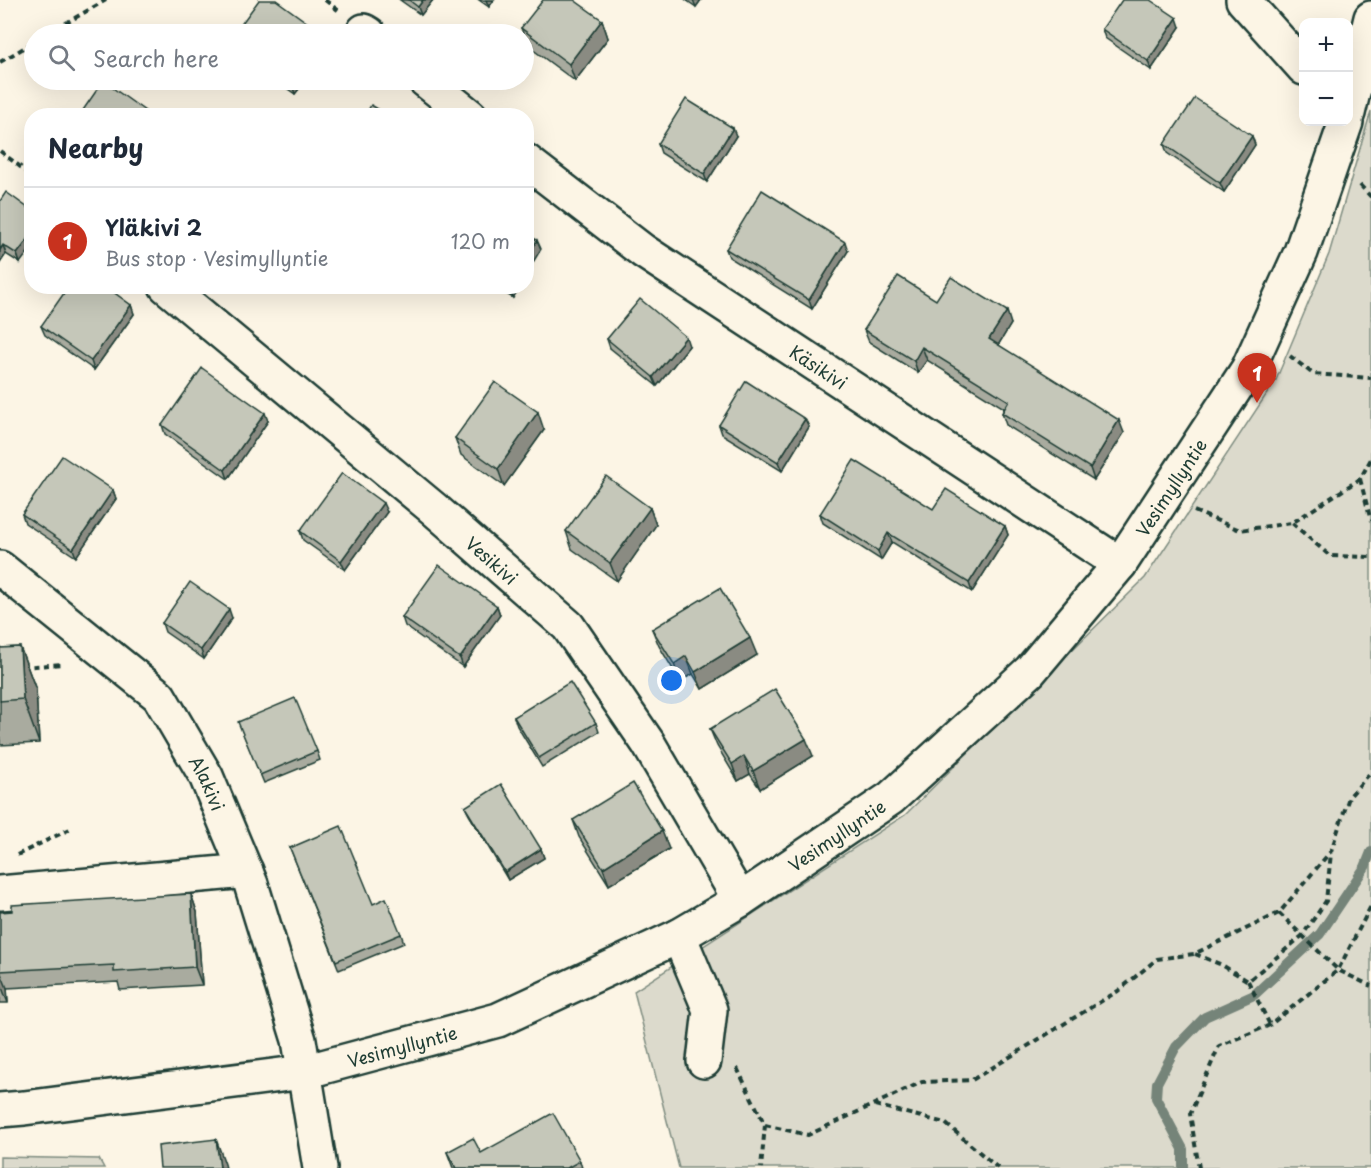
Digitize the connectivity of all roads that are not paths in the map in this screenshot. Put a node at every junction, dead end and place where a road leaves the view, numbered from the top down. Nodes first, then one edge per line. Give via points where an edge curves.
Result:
1 (1243, 0) edge
2 (1371, 18) edge
3 (1299, 62) edge
4 (438, 90) edge
5 (1353, 92) edge
6 (460, 108) edge
7 (1345, 126) edge
8 (534, 167) edge
9 (176, 294) edge
10 (1120, 564) junction
11 (0, 568) edge
12 (246, 872) junction
13 (0, 893) edge
14 (740, 900) junction
15 (679, 936) junction
16 (719, 1062) road end
17 (304, 1072) junction
18 (0, 1110) edge
19 (320, 1168) edge

1 - 3 street
2 - 5 street
4 - 6 street
7 - 10 street, Vesimyllyntie via 1301,252 1248,369
8 - 10 street, Käsikivi via 643,250
9 - 14 street, Vesikivi via 434,508 568,626 648,743
10 - 14 street, Vesimyllyntie via 1030,671 891,798
11 - 12 street, Alakivi via 159,696 206,776
12 - 13 street
12 - 17 street, Alakivi via 299,1040
14 - 15 street, Vesimyllyntie
15 - 16 street via 710,1010
15 - 17 street, Vesimyllyntie via 498,1020
17 - 18 street, Vesimyllyntie
17 - 19 street, Alakivi

